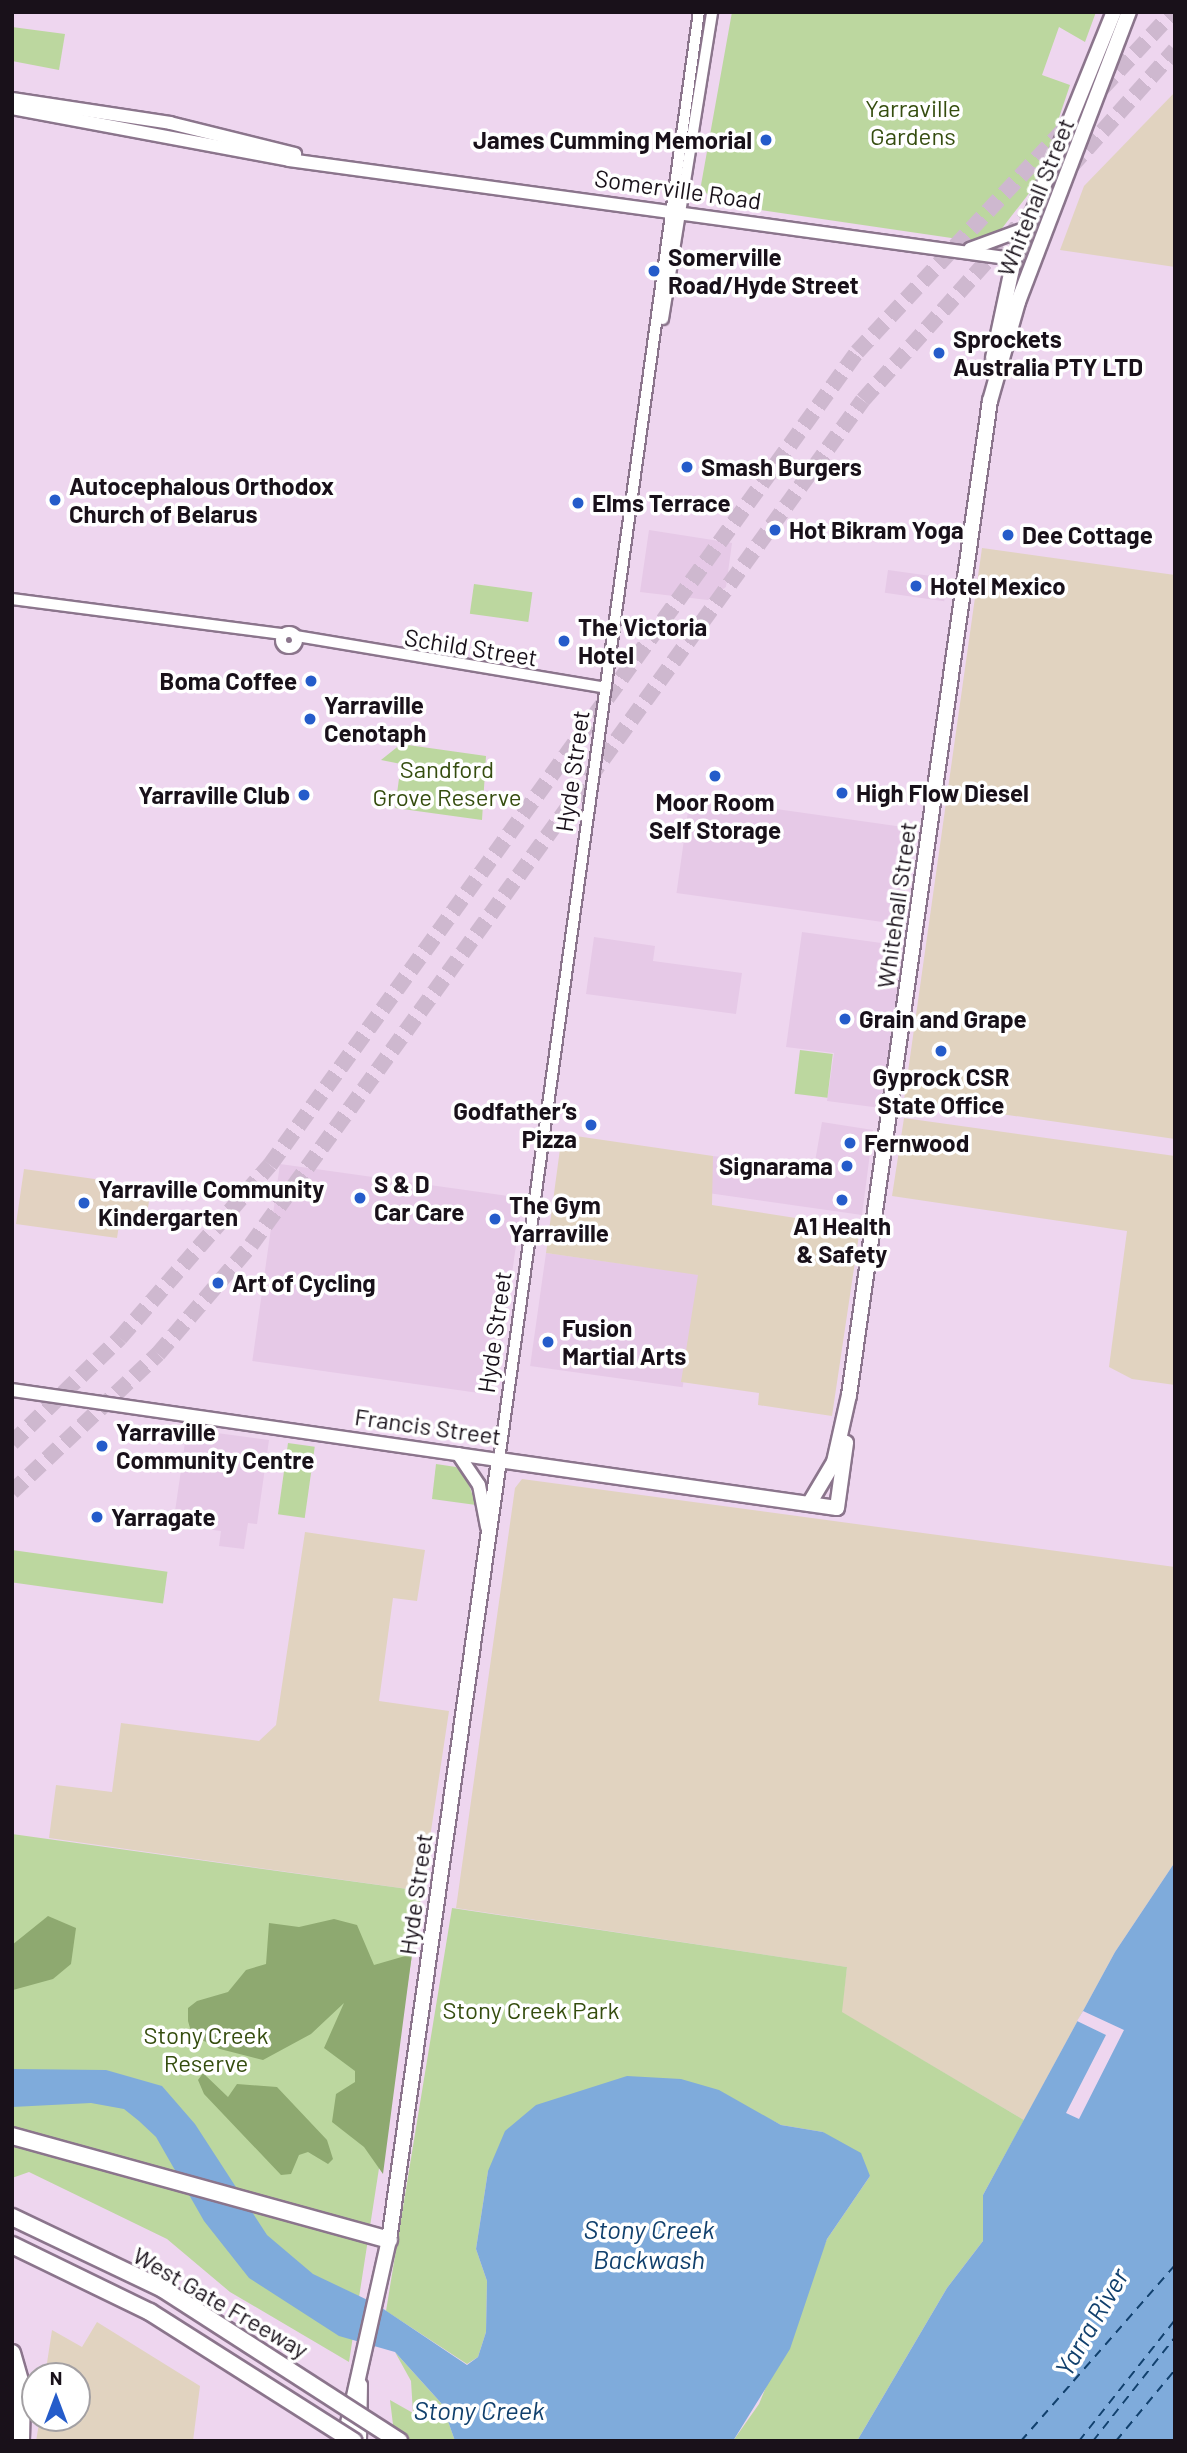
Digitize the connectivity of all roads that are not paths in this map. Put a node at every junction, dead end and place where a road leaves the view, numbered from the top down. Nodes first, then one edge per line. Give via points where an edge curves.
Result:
1 (699, 12) edge
2 (712, 12) edge
3 (1114, 12) edge
4 (1129, 12) edge
5 (12, 99) edge
6 (12, 108) edge
7 (170, 123) junction
8 (187, 127) junction
9 (175, 137) junction
10 (315, 161) junction
11 (677, 212) junction
12 (1027, 228) junction
13 (949, 251) junction
14 (1014, 259) junction
15 (1034, 262) junction
16 (990, 401) junction
17 (12, 599) edge
18 (606, 688) junction
19 (12, 1390) edge
20 (845, 1415) junction
21 (458, 1454) junction
22 (499, 1460) junction
23 (809, 1504) junction
24 (837, 1508) joint
25 (488, 1535) junction
26 (12, 2136) edge
27 (12, 2217) edge
28 (389, 2240) junction
29 (12, 2245) edge
30 (364, 2349) junction
31 (12, 2353) edge
32 (21, 2441) edge
33 (344, 2441) edge
34 (353, 2441) edge
35 (359, 2441) edge
36 (399, 2441) edge

1 - 11 street, Hyde Street
2 - 11 street, Hyde Street
3 - 12 main road, Whitehall Street
4 - 15 main road, Whitehall Street
5 - 7 main road, Somerville Road
6 - 9 main road, Somerville Road
7 - 8 main road, Somerville Road
7 - 9 main road
8 - 9 main road
8 - 10 main road, Somerville Road
9 - 10 main road, Somerville Road
10 - 11 main road, Somerville Road
11 - 13 main road, Somerville Road
11 - 18 street, Hyde Street
12 - 13 main road via 995,244
12 - 14 main road, Whitehall Street
13 - 14 main road, Somerville Road
14 - 15 main road, Somerville Road
14 - 16 main road, Whitehall Street
15 - 16 main road, Whitehall Street
16 - 20 main road, Whitehall Street
17 - 18 street, Schild Street
18 - 22 street, Hyde Street
19 - 21 main road, Francis Street
20 - 23 main road, Whitehall Street via 832,1468
20 - 24 main road, Whitehall Street
21 - 22 main road, Francis Street
21 - 25 main road via 479,1485
22 - 23 main road, Francis Street
22 - 25 main road, Hyde Street
23 - 24 main road, Francis Street
25 - 28 main road, Hyde Street
26 - 28 highway
27 - 36 highway, West Gate Freeway, bridge via 186,2303
28 - 30 main road, Hyde Street
29 - 34 highway, West Gate Freeway, bridge via 150,2312
30 - 33 main road
30 - 35 main road
31 - 32 highway via 22,2389

